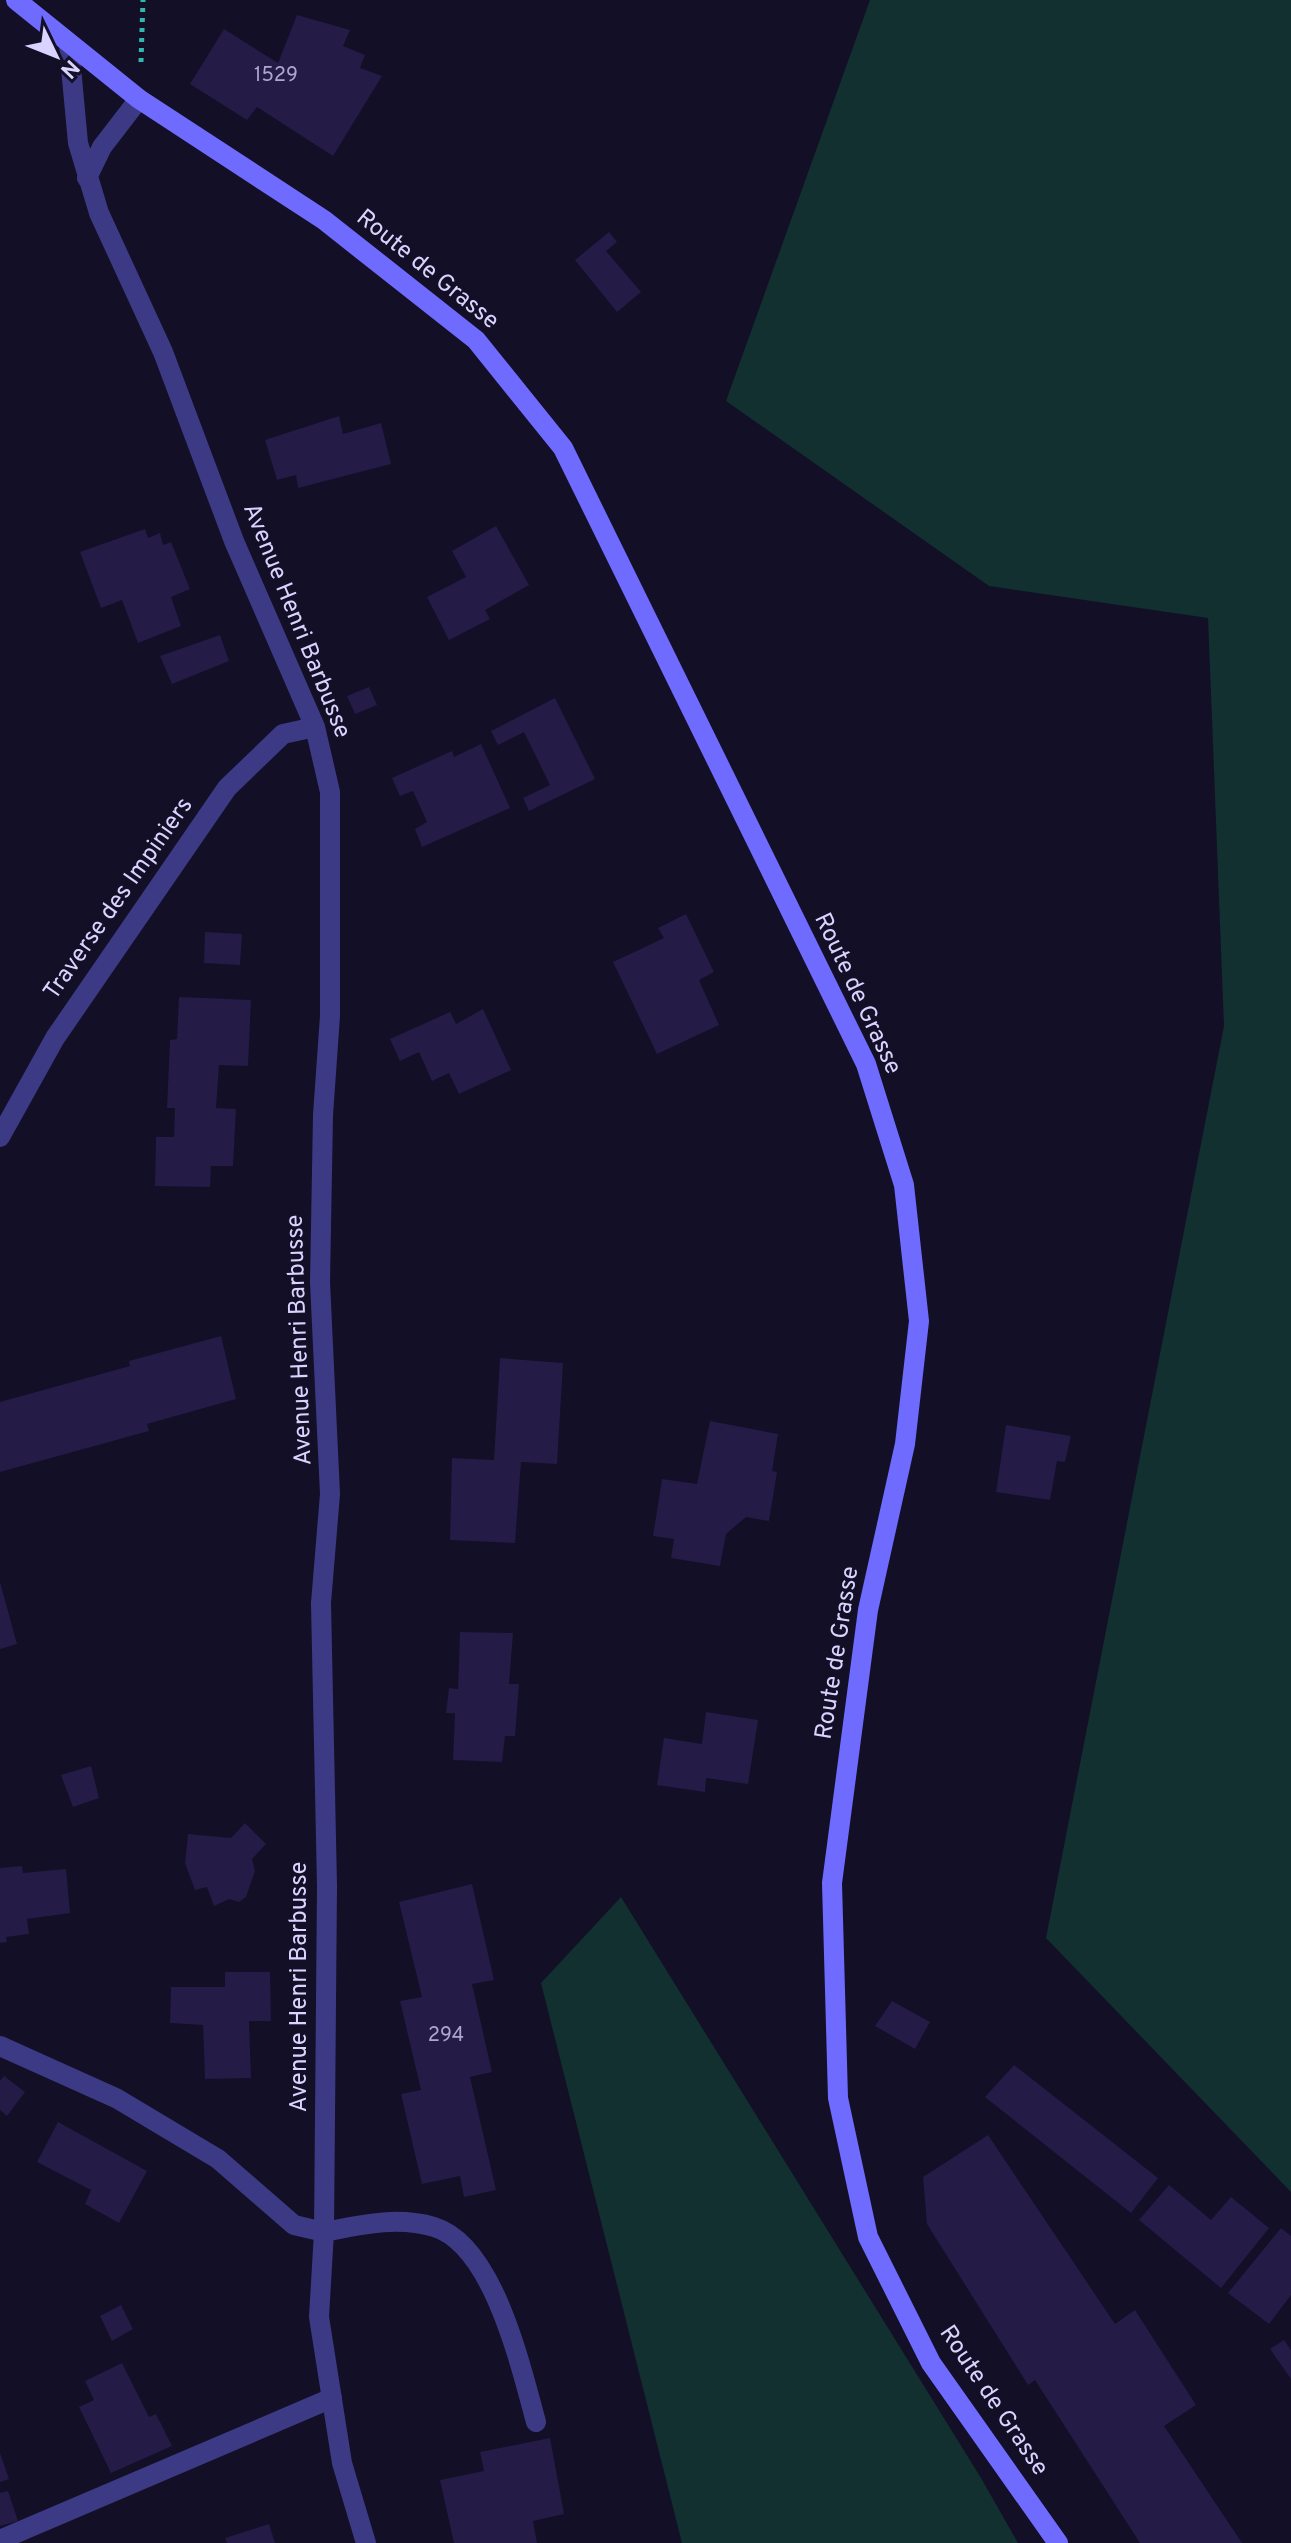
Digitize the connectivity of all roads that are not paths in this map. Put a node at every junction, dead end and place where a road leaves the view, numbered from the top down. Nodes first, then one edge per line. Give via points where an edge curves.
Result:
1 (16, 0) edge
2 (69, 46) junction
3 (139, 99) junction
4 (87, 178) junction
5 (315, 727) junction
6 (0, 1137) edge
7 (0, 2046) edge
8 (324, 2232) junction
9 (332, 2398) junction
10 (536, 2422) dead end
11 (0, 2540) edge
12 (366, 2543) edge
13 (1058, 2543) edge

1 - 2 main road, Route de Grasse
2 - 3 main road, Route de Grasse
2 - 4 street, Avenue Henri Barbusse via 78,143
3 - 4 street via 102,147
3 - 13 main road, Route de Grasse via 324,220 476,340 563,448 866,1064 904,1185 919,1321 905,1444 868,1610 832,1883 838,2098 868,2237 931,2363
4 - 5 street, Avenue Henri Barbusse
5 - 6 street, Traverse des Impiniers via 283,734 227,788 55,1038
5 - 8 street, Avenue Henri Barbusse via 330,792 332,844 320,1282 330,1494 321,1603 327,1886
7 - 8 street via 116,2098 218,2159 294,2225
8 - 9 street, Avenue Henri Barbusse via 319,2317
8 - 10 street via 380,2221 435,2227 464,2246 504,2310
9 - 11 street
9 - 12 street, Avenue Henri Barbusse via 342,2463

